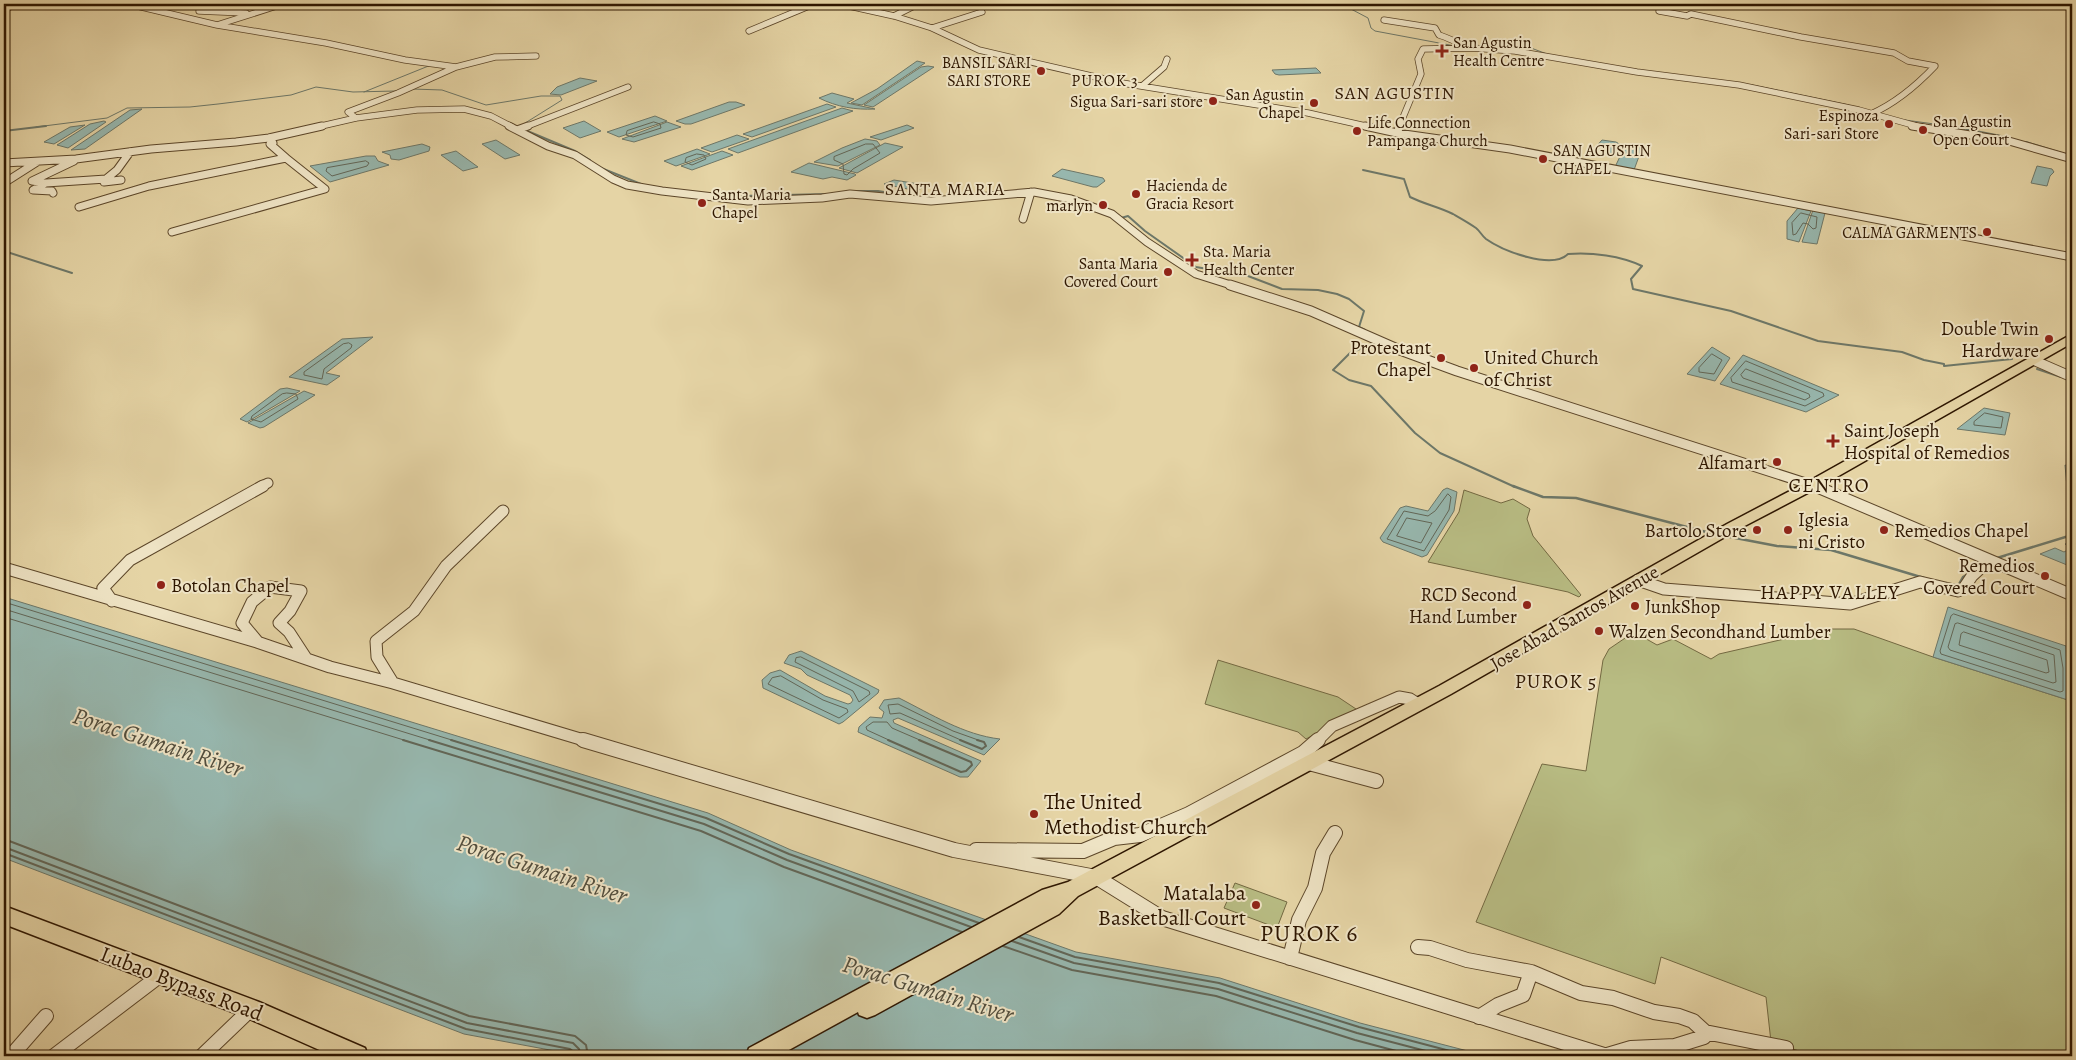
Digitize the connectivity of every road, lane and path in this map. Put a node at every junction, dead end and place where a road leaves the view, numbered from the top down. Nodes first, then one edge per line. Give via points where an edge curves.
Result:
1 (19, 4) edge
2 (99, 4) edge
3 (283, 4) edge
4 (814, 4) edge
5 (840, 4) edge
6 (918, 4) edge
7 (4, 9) edge
8 (199, 11) dead end
9 (1659, 11) dead end
10 (260, 12) junction
11 (982, 12) dead end
12 (232, 13) junction
13 (894, 16) junction
14 (1384, 20) dead end
15 (208, 22) junction
16 (217, 25) junction
17 (932, 28) junction
18 (749, 31) dead end
19 (1471, 47) junction
20 (536, 56) dead end
21 (1167, 59) dead end
22 (456, 67) junction
23 (1142, 86) junction
24 (628, 87) dead end
25 (1874, 113) junction
26 (356, 118) junction
27 (518, 130) junction
28 (1397, 133) junction
29 (269, 138) junction
30 (130, 152) junction
31 (286, 158) junction
32 (76, 159) junction
33 (2072, 159) edge
34 (37, 162) junction
35 (4, 163) edge
36 (106, 179) junction
37 (120, 180) dead end
38 (46, 182) junction
39 (4, 183) edge
40 (1031, 192) junction
41 (53, 193) dead end
42 (79, 207) dead end
43 (1023, 219) dead end
44 (172, 232) dead end
45 (2072, 257) edge
46 (2072, 338) edge
47 (2033, 360) junction
48 (2072, 377) edge
49 (268, 483) dead end
50 (1813, 485) junction
51 (503, 511) dead end
52 (1995, 564) junction
53 (4, 568) edge
54 (1638, 580) junction
55 (2072, 595) edge
56 (112, 602) junction
57 (257, 642) junction
58 (306, 658) junction
59 (393, 683) junction
60 (1418, 704) junction
61 (1309, 763) junction
62 (1376, 781) dead end
63 (1335, 833) dead end
64 (954, 850) junction
65 (1096, 877) junction
66 (1073, 889) junction
67 (4, 915) edge
68 (1418, 947) dead end
69 (1290, 958) junction
70 (1531, 972) junction
71 (162, 974) junction
72 (251, 1009) junction
73 (46, 1016) dead end
74 (1479, 1017) junction
75 (1706, 1032) junction
76 (1786, 1048) dead end
77 (11, 1056) edge
78 (54, 1056) edge
79 (202, 1056) edge
80 (357, 1056) edge
81 (757, 1056) edge
82 (777, 1056) edge
83 (1605, 1056) edge

1 - 7 street
2 - 15 street via 134,6
3 - 10 street
4 - 18 street
5 - 13 street
6 - 13 street
8 - 12 street
9 - 25 street via 1691,14 1894,53 1908,61 1935,66 1914,88 1889,107
10 - 12 street
10 - 16 street
11 - 17 street
12 - 15 street via 215,16
13 - 17 street
14 - 19 street via 1435,28 1439,35
15 - 16 street
16 - 22 street
17 - 23 street via 979,50
19 - 25 street via 1740,85
19 - 28 street via 1423,49 1418,59 1421,74
20 - 22 street via 508,54
21 - 23 street via 1164,67
22 - 26 street via 348,112
23 - 28 street via 1308,113
24 - 27 street
25 - 33 street via 1908,125 2009,141
26 - 27 street via 417,110 464,109 486,114
26 - 29 street
27 - 40 street via 548,146 575,155 620,182 712,198 782,200 850,194 930,201
28 - 45 street via 1519,150
29 - 30 street
29 - 31 street via 273,144 270,144
30 - 32 street
30 - 36 street
31 - 42 street via 149,186
31 - 44 street via 324,189
32 - 34 street
32 - 38 street via 32,181
34 - 35 street
34 - 39 street
36 - 37 street via 104,182
36 - 38 street
38 - 41 street via 33,190
40 - 43 street
40 - 50 street via 1048,193 1112,214 1196,274 1311,311 1400,350 1586,414
46 - 47 highway, Jose Abad Santos Avenue
47 - 48 street
47 - 50 highway, Jose Abad Santos Avenue
49 - 56 street via 130,560 103,588
50 - 52 street
50 - 54 highway, Jose Abad Santos Avenue
51 - 59 street via 446,566 414,611 376,642 377,657
52 - 54 street via 1985,564 1958,591 1920,582 1850,604 1664,589
52 - 55 street
53 - 56 street
54 - 60 highway, Jose Abad Santos Avenue
56 - 57 street
57 - 58 street
57 - 58 street via 242,623 246,608 256,596 270,587 301,591 279,623
58 - 59 street
59 - 64 street
60 - 61 highway, Jose Abad Santos Avenue
60 - 64 street via 1399,697 1332,726 1314,745 1287,762 1190,814 1140,835 1114,838 1083,851
61 - 62 street
61 - 65 highway, Jose Abad Santos Avenue
63 - 69 street via 1323,853 1315,888 1299,920
64 - 65 street
65 - 66 highway, Jose Abad Santos Avenue
65 - 69 street via 1162,918
66 - 81 highway, Jose Abad Santos Avenue via 1049,896
66 - 82 highway, Jose Abad Santos Avenue via 1052,908
67 - 71 highway, Lubao Bypass Road
68 - 70 street
69 - 74 street
70 - 74 street via 1523,995
70 - 75 street via 1581,993 1679,1016 1693,1021
71 - 72 highway, Lubao Bypass Road
71 - 78 street
72 - 79 street
72 - 80 highway, Lubao Bypass Road
73 - 77 street
74 - 83 street
75 - 76 street
75 - 83 street via 1704,1037 1675,1046 1631,1048

